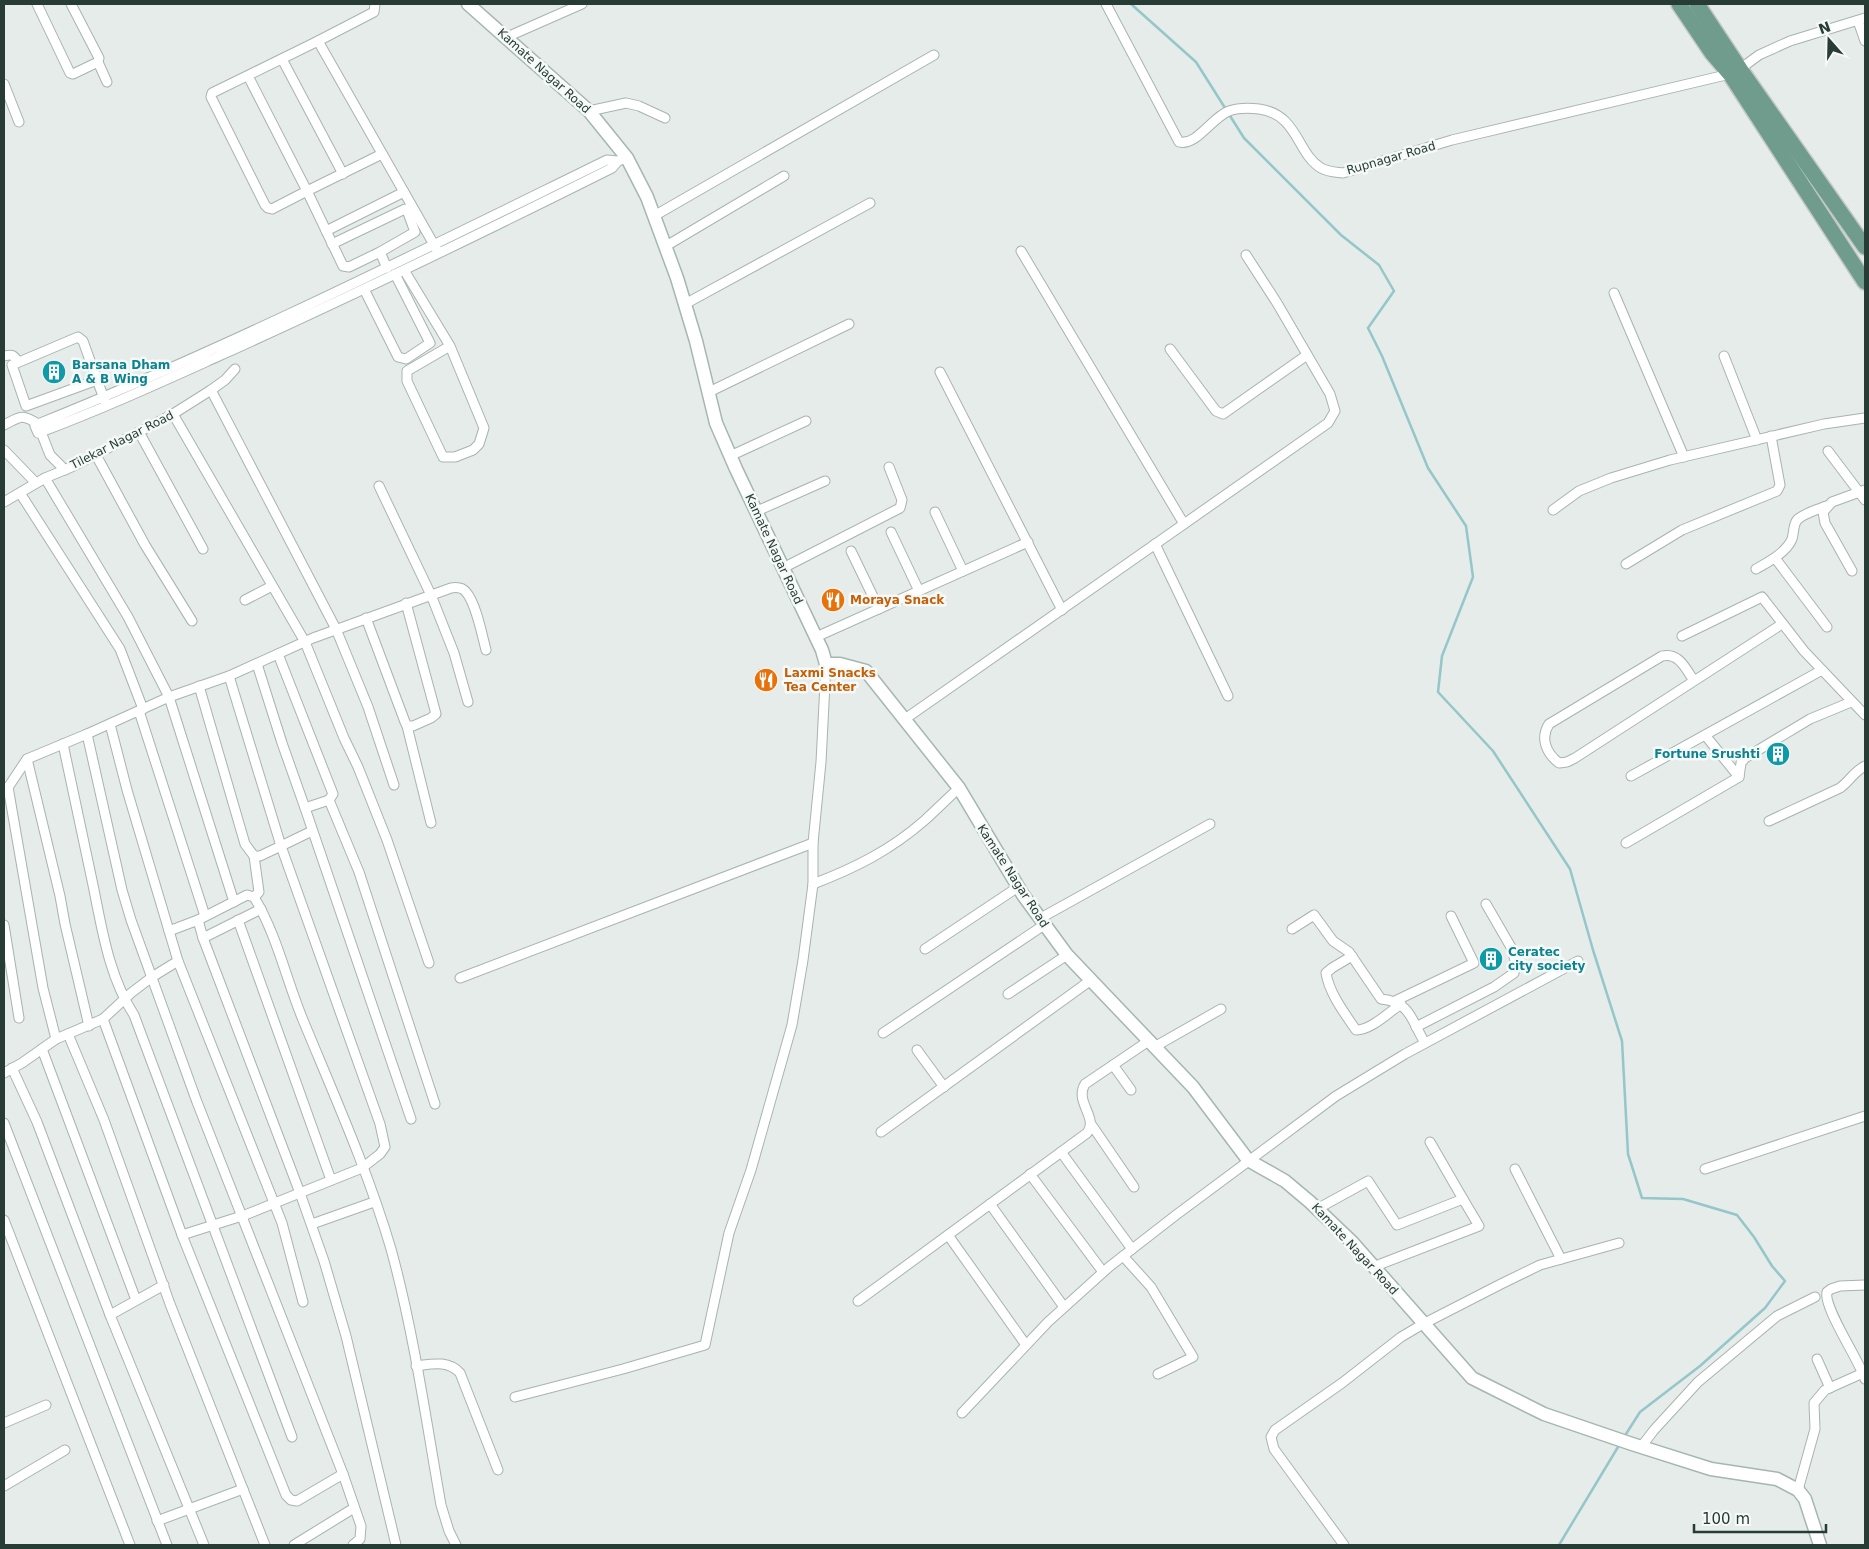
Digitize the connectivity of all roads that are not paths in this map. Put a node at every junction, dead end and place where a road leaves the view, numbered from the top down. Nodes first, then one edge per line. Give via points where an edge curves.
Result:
1 (37, 4) edge
2 (71, 4) edge
3 (376, 4) edge
4 (468, 4) edge
5 (582, 4) edge
6 (1106, 4) edge
7 (1679, 4) edge
8 (1697, 4) edge
9 (1862, 19) edge
10 (507, 37) junction
11 (318, 41) junction
12 (1865, 41) edge
13 (934, 55) dead end
14 (282, 59) junction
15 (98, 62) junction
16 (1735, 72) junction
17 (248, 76) junction
18 (107, 82) dead end
19 (4, 84) edge
20 (589, 111) junction
21 (665, 118) dead end
22 (19, 122) dead end
23 (382, 154) junction
24 (623, 160) junction
25 (343, 174) junction
26 (784, 176) dead end
27 (307, 192) junction
28 (404, 192) junction
29 (870, 202) dead end
30 (523, 207) junction
31 (654, 216) junction
32 (326, 231) junction
33 (332, 244) junction
34 (434, 245) junction
35 (666, 246) junction
36 (1865, 247) edge
37 (1021, 251) dead end
38 (380, 252) junction
39 (439, 254) junction
40 (1246, 255) dead end
41 (387, 268) junction
42 (400, 272) junction
43 (1865, 282) edge
44 (364, 289) junction
45 (1614, 293) dead end
46 (685, 304) junction
47 (849, 324) dead end
48 (450, 346) junction
49 (1170, 349) dead end
50 (1307, 355) junction
51 (4, 356) edge
52 (1724, 356) dead end
53 (18, 362) junction
54 (234, 369) dead end
55 (940, 372) dead end
56 (97, 380) junction
57 (211, 390) junction
58 (709, 392) junction
59 (105, 402) junction
60 (173, 414) junction
61 (1865, 418) edge
62 (806, 421) dead end
63 (4, 425) edge
64 (40, 428) junction
65 (139, 432) junction
66 (1771, 436) junction
67 (1756, 440) junction
68 (4, 450) edge
69 (1828, 451) dead end
70 (96, 455) junction
71 (730, 456) junction
72 (1684, 457) junction
73 (889, 467) dead end
74 (65, 470) junction
75 (45, 478) junction
76 (825, 481) dead end
77 (36, 483) junction
78 (379, 486) dead end
79 (20, 493) junction
80 (1863, 494) edge
81 (4, 502) edge
82 (1826, 506) junction
83 (1553, 510) dead end
84 (757, 511) junction
85 (935, 512) dead end
86 (1184, 524) junction
87 (891, 532) dead end
88 (1028, 542) junction
89 (1155, 544) junction
90 (204, 549) dead end
91 (852, 551) dead end
92 (1775, 558) junction
93 (1626, 564) dead end
94 (783, 568) junction
95 (1756, 569) dead end
96 (963, 571) junction
97 (1852, 571) dead end
98 (272, 586) junction
99 (919, 591) junction
100 (431, 595) junction
101 (244, 600) dead end
102 (406, 603) junction
103 (879, 609) junction
104 (1062, 610) junction
105 (366, 618) junction
106 (192, 621) dead end
107 (1782, 624) junction
108 (1827, 627) dead end
109 (336, 629) junction
110 (1682, 636) dead end
111 (816, 637) junction
112 (304, 642) junction
113 (486, 650) dead end
114 (278, 654) junction
115 (257, 664) junction
116 (826, 664) junction
117 (1822, 670) junction
118 (229, 676) junction
119 (1694, 681) junction
120 (199, 686) junction
121 (1228, 696) dead end
122 (169, 697) junction
123 (468, 702) dead end
124 (1851, 702) junction
125 (141, 710) junction
126 (1865, 715) edge
127 (905, 719) junction
128 (110, 724) junction
129 (407, 726) junction
130 (86, 734) junction
131 (1705, 735) junction
132 (62, 744) junction
133 (27, 759) junction
134 (1865, 766) edge
135 (1631, 776) dead end
136 (1739, 777) junction
137 (394, 785) dead end
138 (959, 788) junction
139 (6, 791) edge
140 (329, 800) junction
141 (305, 808) junction
142 (1770, 822) dead end
143 (432, 823) dead end
144 (1210, 824) dead end
145 (312, 831) junction
146 (813, 843) junction
147 (1626, 843) dead end
148 (281, 846) junction
149 (254, 856) junction
150 (813, 884) junction
151 (1018, 887) junction
152 (254, 897) junction
153 (234, 902) junction
154 (1486, 904) dead end
155 (261, 909) junction
156 (1451, 916) dead end
157 (201, 918) junction
158 (238, 920) junction
159 (1041, 922) junction
160 (4, 925) edge
161 (1292, 929) dead end
162 (169, 931) junction
163 (203, 938) junction
164 (925, 949) dead end
165 (1067, 955) junction
166 (1352, 956) junction
167 (178, 961) junction
168 (1578, 961) dead end
169 (429, 963) dead end
170 (152, 977) junction
171 (460, 978) dead end
172 (1091, 980) junction
173 (1008, 994) dead end
174 (124, 1000) junction
175 (1398, 1002) junction
176 (1221, 1009) dead end
177 (19, 1018) dead end
178 (103, 1019) junction
179 (89, 1026) junction
180 (1416, 1027) junction
181 (68, 1034) junction
182 (883, 1034) dead end
183 (56, 1038) junction
184 (1153, 1043) junction
185 (1425, 1043) junction
186 (42, 1049) junction
187 (917, 1050) dead end
188 (1113, 1065) junction
189 (12, 1068) junction
190 (4, 1073) edge
191 (944, 1087) junction
192 (1131, 1090) dead end
193 (435, 1104) dead end
194 (1865, 1116) edge
195 (411, 1120) dead end
196 (4, 1123) edge
197 (1091, 1124) junction
198 (881, 1132) dead end
199 (1430, 1142) dead end
200 (1061, 1152) junction
201 (1248, 1160) junction
202 (362, 1168) junction
203 (1515, 1169) dead end
204 (1705, 1169) dead end
205 (1030, 1174) junction
206 (332, 1180) junction
207 (1134, 1187) dead end
208 (300, 1193) junction
209 (1463, 1199) junction
210 (374, 1202) junction
211 (273, 1203) junction
212 (990, 1204) junction
213 (1317, 1209) junction
214 (241, 1216) junction
215 (4, 1220) edge
216 (312, 1224) junction
217 (213, 1225) junction
218 (182, 1235) junction
219 (948, 1235) junction
220 (1619, 1243) dead end
221 (1132, 1249) junction
222 (1123, 1256) junction
223 (1561, 1259) junction
224 (1373, 1267) junction
225 (1103, 1272) junction
226 (164, 1285) junction
227 (1865, 1285) edge
228 (1815, 1297) dead end
229 (136, 1300) junction
230 (858, 1300) dead end
231 (303, 1302) dead end
232 (1064, 1307) junction
233 (110, 1315) junction
234 (1423, 1324) junction
235 (1026, 1345) junction
236 (1817, 1359) dead end
237 (416, 1366) junction
238 (1158, 1374) dead end
239 (1864, 1376) edge
240 (1830, 1388) junction
241 (515, 1397) dead end
242 (46, 1405) dead end
243 (962, 1413) dead end
244 (4, 1423) edge
245 (292, 1436) dead end
246 (1641, 1447) junction
247 (65, 1450) dead end
248 (498, 1470) dead end
249 (344, 1474) junction
250 (4, 1486) edge
251 (243, 1489) junction
252 (1798, 1490) junction
253 (354, 1508) junction
254 (189, 1510) junction
255 (157, 1520) junction
256 (130, 1545) edge
257 (167, 1545) edge
258 (204, 1545) edge
259 (266, 1545) edge
260 (294, 1545) edge
261 (353, 1545) edge
262 (396, 1545) edge
263 (456, 1545) edge
264 (1344, 1545) edge
265 (1820, 1545) edge

1 - 15 street via 70,73
2 - 15 street via 99,58
3 - 11 street via 374,12
4 - 10 street, Kamate Nagar Road
5 - 10 street
6 - 16 street, Rupnagar Road via 1179,142 1192,141 1226,113 1246,108 1261,109 1280,117 1293,130 1312,161 1331,172 1343,172 1452,140
7 - 16 main road via 1712,53
8 - 16 main road
9 - 12 street
9 - 16 street via 1790,42 1759,55
10 - 20 street, Kamate Nagar Road
11 - 14 street
11 - 23 street
13 - 31 street
14 - 17 street
14 - 25 street
15 - 18 street
16 - 36 main road
16 - 43 main road
17 - 27 street
17 - 27 street via 212,93 212,102 268,208
19 - 22 street
20 - 21 street via 626,103
20 - 24 street, Kamate Nagar Road
23 - 25 street
23 - 28 street
24 - 30 street via 612,168
24 - 31 street, Kamate Nagar Road via 647,196
25 - 27 street
26 - 35 street
27 - 32 street
28 - 32 street
28 - 34 street
29 - 46 street
30 - 34 street
30 - 39 street
31 - 35 street, Kamate Nagar Road
32 - 33 street
33 - 38 street via 346,267
33 - 38 street via 407,210 415,232
34 - 39 street
34 - 41 street
35 - 46 street, Kamate Nagar Road
37 - 86 street
38 - 41 street
39 - 42 street
40 - 50 street
41 - 59 street
42 - 44 street
42 - 44 street via 430,343 406,359 398,357
42 - 48 street
44 - 59 street
45 - 72 street
46 - 58 street, Kamate Nagar Road
47 - 58 street
48 - 48 street via 484,428 479,444 473,450 455,457 443,457 406,377 407,371
49 - 50 street via 1216,411 1223,414
50 - 86 street via 1334,403 1332,419
51 - 53 street via 10,354
52 - 67 street
53 - 56 street via 78,337 83,341
53 - 56 street via 12,365 26,406
54 - 57 street, Tilekar Nagar Road
55 - 88 street
56 - 59 street
57 - 60 street, Tilekar Nagar Road
57 - 109 street
58 - 71 street, Kamate Nagar Road via 716,423
59 - 64 street
60 - 65 street, Tilekar Nagar Road
60 - 98 street
61 - 66 street
62 - 71 street
63 - 64 street via 26,416
64 - 74 street via 50,455
65 - 70 street, Tilekar Nagar Road
65 - 90 street
66 - 67 street
66 - 93 street via 1780,485 1777,491 1682,530
67 - 72 street
68 - 77 street
69 - 80 street
70 - 74 street, Tilekar Nagar Road
70 - 106 street via 145,545
71 - 84 street, Kamate Nagar Road
72 - 83 street via 1611,478 1579,491
73 - 94 street via 902,500 900,508
74 - 75 street, Tilekar Nagar Road
75 - 77 street, Tilekar Nagar Road
75 - 122 street via 128,617
76 - 84 street
77 - 79 street, Tilekar Nagar Road
78 - 100 street
79 - 81 street, Tilekar Nagar Road
79 - 125 street via 120,649
80 - 82 street
82 - 92 street via 1797,520 1792,538
82 - 97 street via 1822,512 1825,523
84 - 94 street, Kamate Nagar Road
85 - 96 street
86 - 89 street
87 - 99 street
88 - 96 street
88 - 104 street
89 - 104 street
89 - 121 street
91 - 103 street
92 - 95 street
92 - 108 street
94 - 111 street, Kamate Nagar Road
96 - 99 street
98 - 101 street
98 - 112 street
99 - 103 street
100 - 102 street
100 - 113 street via 458,587 466,591
100 - 123 street via 454,653
102 - 105 street
102 - 129 street via 436,714
103 - 111 street
104 - 127 street
105 - 109 street
105 - 129 street
107 - 110 street via 1762,597
107 - 117 street
107 - 119 street
109 - 112 street
109 - 137 street
111 - 116 street, Kamate Nagar Road
112 - 114 street
112 - 169 street via 383,830
114 - 115 street
114 - 140 street via 333,794
115 - 118 street
115 - 141 street
116 - 127 street, Kamate Nagar Road via 866,671
116 - 146 street
117 - 124 street
117 - 131 street
118 - 120 street
118 - 148 street
119 - 119 street via 1576,758 1559,763 1547,751 1544,740 1549,724 1662,656 1668,654 1678,659
120 - 122 street
120 - 149 street via 245,844
122 - 125 street
122 - 153 street
124 - 126 street
124 - 136 street via 1810,719 1745,758
125 - 128 street
125 - 157 street
127 - 138 street, Kamate Nagar Road
128 - 130 street
128 - 162 street
129 - 143 street
130 - 132 street
130 - 170 street via 122,890
131 - 135 street
131 - 136 street
132 - 133 street
132 - 174 street via 116,984
133 - 139 street
133 - 179 street
134 - 142 street via 1840,788
136 - 147 street
138 - 150 street via 925,820 872,858
138 - 151 street, Kamate Nagar Road
139 - 183 street via 43,988
140 - 141 street
140 - 193 street via 359,872
141 - 145 street
144 - 159 street
145 - 148 street
145 - 195 street
146 - 150 street
146 - 171 street
148 - 149 street
148 - 202 street via 383,1137 385,1147
149 - 152 street via 259,892
150 - 241 street via 792,1024 751,1170 729,1233 705,1345
151 - 159 street, Kamate Nagar Road
151 - 164 street
152 - 153 street via 247,895
152 - 155 street
153 - 157 street
154 - 180 street via 1512,949 1516,964 1514,973 1494,987
155 - 158 street
155 - 202 street
156 - 175 street via 1474,963
157 - 162 street
157 - 163 street
158 - 163 street
158 - 206 street
159 - 165 street, Kamate Nagar Road
159 - 182 street
160 - 177 street
161 - 166 street via 1314,915 1333,941
162 - 167 street
163 - 208 street
165 - 172 street, Kamate Nagar Road
165 - 173 street
166 - 175 street via 1381,999
166 - 175 street via 1326,973 1334,994 1356,1030 1368,1027
167 - 170 street
167 - 211 street
168 - 185 street
170 - 174 street
170 - 214 street
172 - 184 street, Kamate Nagar Road
172 - 191 street
174 - 178 street
174 - 217 street via 134,1015
175 - 180 street via 1405,1007
176 - 184 street
178 - 179 street
178 - 218 street
179 - 181 street
180 - 185 street
181 - 183 street
181 - 226 street via 104,1120
183 - 186 street
184 - 188 street
184 - 201 street, Kamate Nagar Road via 1193,1086
185 - 201 street via 1336,1096
186 - 189 street
186 - 229 street
187 - 191 street
188 - 192 street
188 - 197 street via 1083,1088 1081,1095
189 - 190 street
189 - 233 street via 37,1122
191 - 198 street
194 - 204 street
196 - 255 street
197 - 200 street via 1087,1133
197 - 207 street
199 - 209 street
200 - 205 street
200 - 221 street
201 - 213 street, Kamate Nagar Road via 1285,1181
201 - 221 street
202 - 206 street
202 - 210 street
203 - 223 street
205 - 212 street
205 - 225 street
206 - 208 street
208 - 211 street
208 - 216 street
209 - 213 street via 1397,1225 1368,1181
209 - 224 street via 1479,1226
210 - 216 street
210 - 237 street via 390,1249
211 - 214 street
211 - 231 street via 282,1223
212 - 219 street
212 - 232 street
213 - 224 street, Kamate Nagar Road
214 - 217 street
214 - 249 street
215 - 256 street
216 - 262 street via 346,1336
217 - 218 street
217 - 245 street
218 - 249 street via 286,1495 296,1501
219 - 230 street
219 - 235 street
220 - 223 street
221 - 222 street
222 - 225 street
222 - 238 street via 1151,1287 1193,1357
223 - 234 street via 1540,1265
224 - 234 street, Kamate Nagar Road
225 - 232 street
226 - 229 street
226 - 251 street
227 - 239 street via 1835,1287 1826,1296
228 - 246 street via 1777,1316 1698,1382
229 - 233 street
232 - 235 street
233 - 254 street
234 - 246 street, Kamate Nagar Road via 1472,1378 1544,1414
234 - 264 street via 1274,1430 1271,1437 1274,1449
235 - 243 street
236 - 240 street
237 - 248 street via 453,1365 460,1373
237 - 263 street via 441,1505
239 - 240 street
240 - 252 street via 1821,1393 1814,1403 1815,1429
242 - 244 street
246 - 252 street, Kamate Nagar Road via 1711,1469 1777,1480
247 - 250 street
249 - 253 street
251 - 254 street
251 - 259 street
252 - 265 street via 1805,1499
253 - 260 street
253 - 261 street via 361,1533
254 - 255 street
254 - 258 street
255 - 257 street

